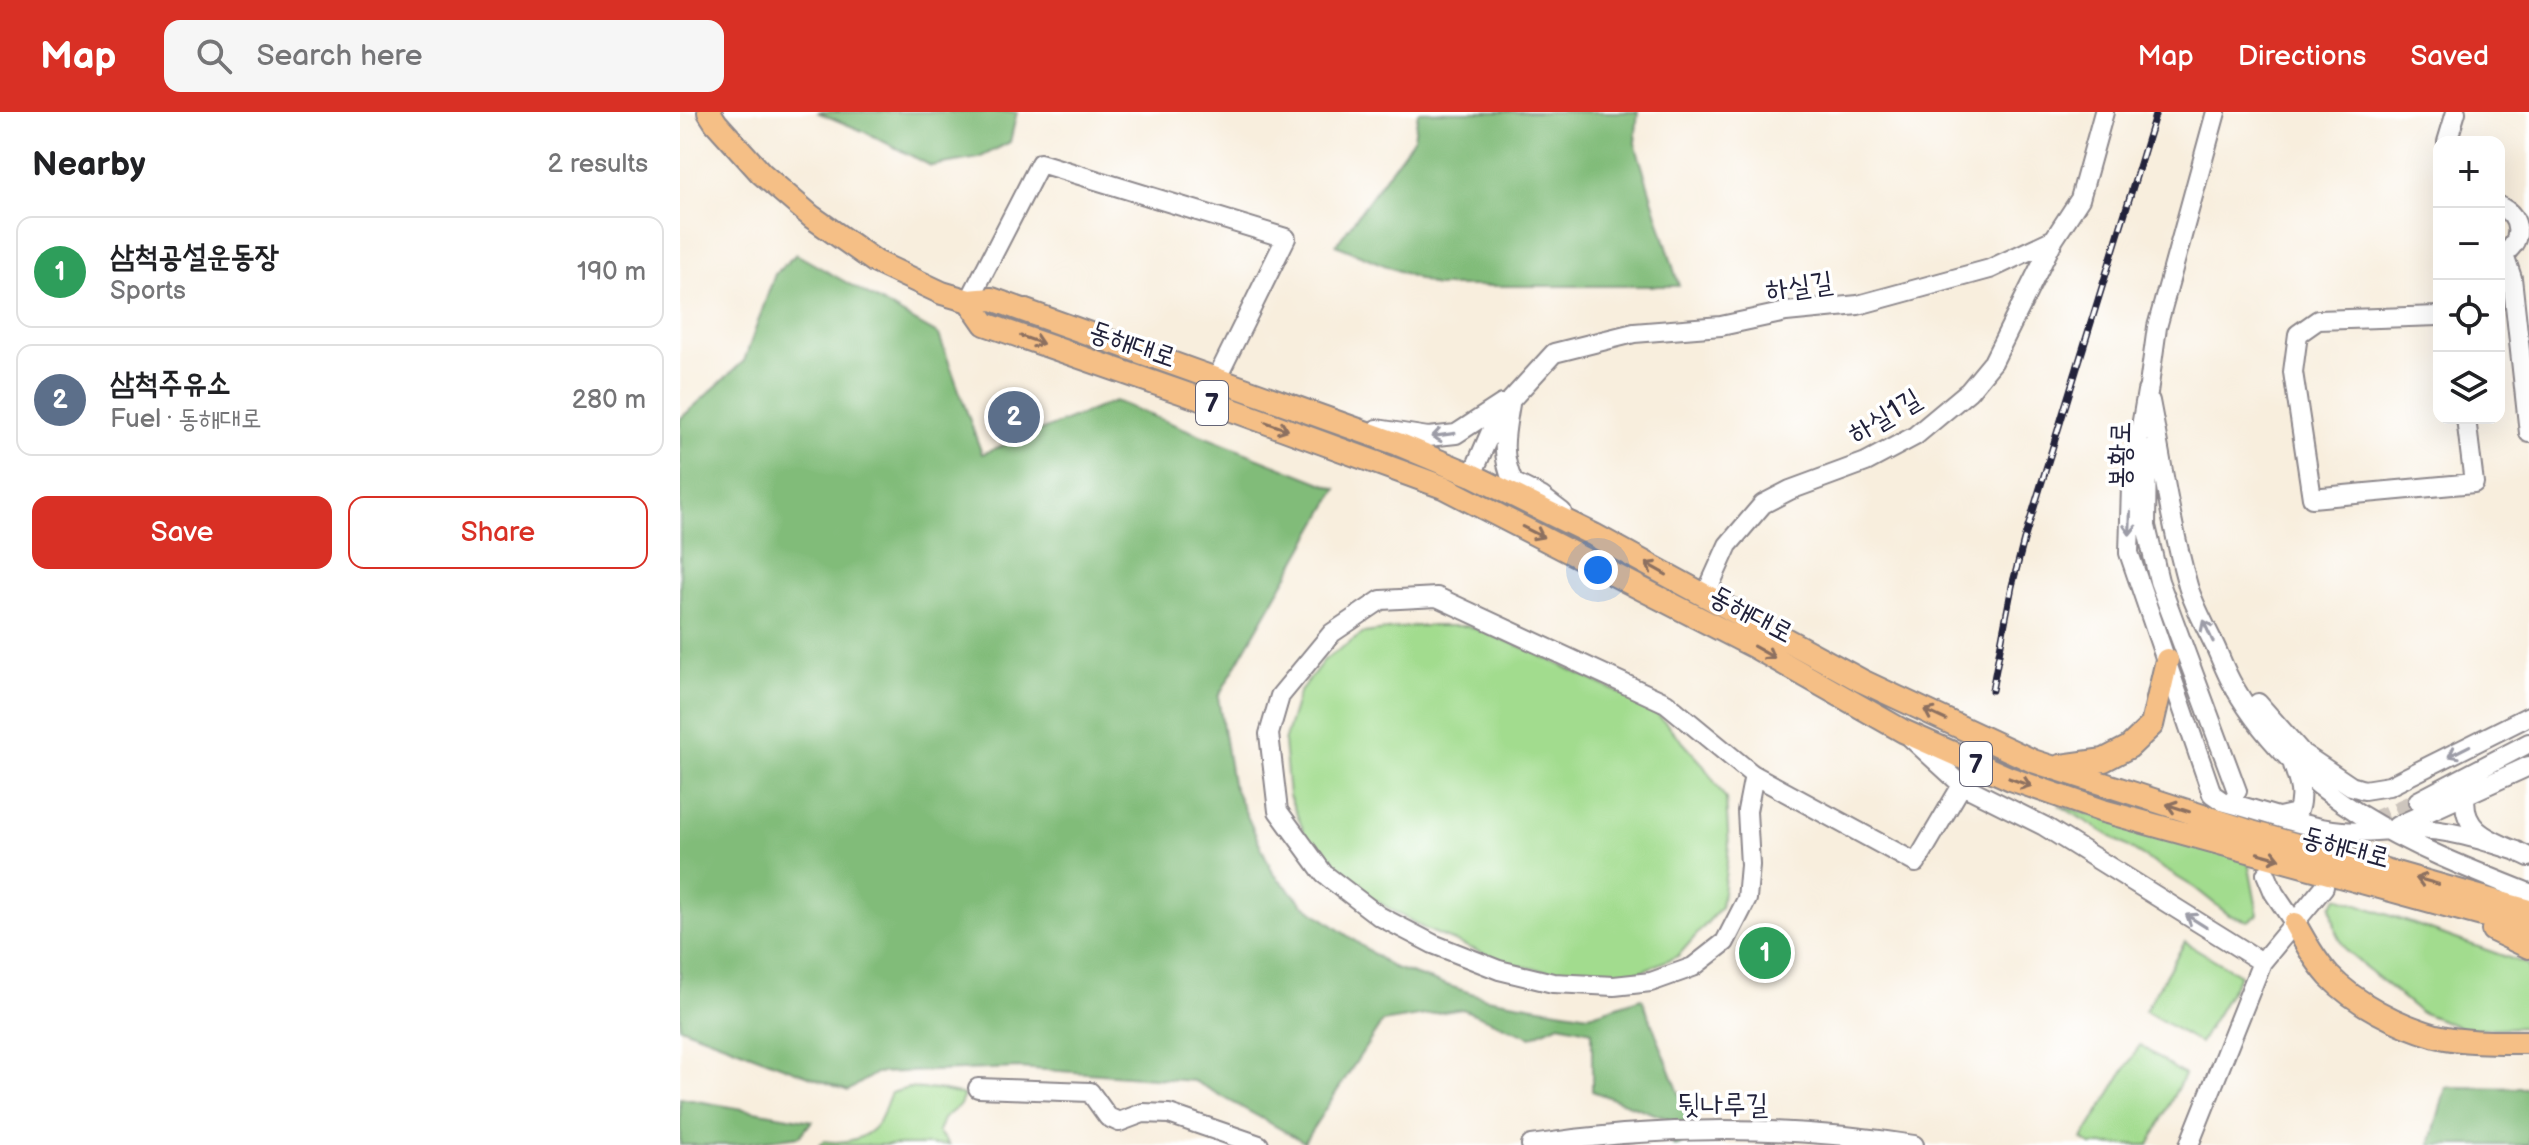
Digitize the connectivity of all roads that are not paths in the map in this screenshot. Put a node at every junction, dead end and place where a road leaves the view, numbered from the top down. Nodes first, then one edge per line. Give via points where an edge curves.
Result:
1 (709, 112) edge
2 (2104, 112) edge
3 (2216, 112) edge
4 (2456, 112) edge
5 (2449, 136) edge
6 (2503, 208) edge
7 (2523, 226) edge
8 (2054, 239) junction
9 (2505, 252) edge
10 (2505, 262) edge
11 (969, 301) junction
12 (2506, 308) edge
13 (2433, 316) edge
14 (1216, 380) junction
15 (2147, 391) junction
16 (1511, 399) junction
17 (1291, 407) junction
18 (2467, 424) edge
19 (2529, 433) edge
20 (1472, 475) junction
21 (1463, 497) junction
22 (1594, 535) junction
23 (1705, 596) junction
24 (2167, 660) junction
25 (2224, 664) junction
26 (2529, 716) edge
27 (1903, 731) junction
28 (2529, 743) edge
29 (2293, 763) junction
30 (2529, 766) edge
31 (2053, 767) junction
32 (1754, 775) junction
33 (1962, 785) junction
34 (2237, 791) dead end
35 (2466, 794) junction
36 (2418, 801) tunnel mouth
37 (2279, 817) junction
38 (2387, 831) junction
39 (2523, 854) edge
40 (2266, 874) dead end
41 (2324, 887) dead end
42 (2529, 893) edge
43 (2415, 896) junction
44 (2529, 911) edge
45 (2295, 924) junction
46 (2529, 928) edge
47 (2529, 947) edge
48 (2262, 962) junction
49 (2529, 1040) edge
50 (978, 1088) dead end
51 (1734, 1137) edge
52 (1259, 1145) edge
53 (1531, 1145) edge
54 (1914, 1145) edge
55 (2189, 1145) edge

1 - 11 main road, 동해대로 / 7 via 761,173 812,217 876,262
2 - 8 street via 2080,199
3 - 15 street, 봉황로 via 2157,327
4 - 5 street
6 - 7 street
7 - 9 street
8 - 16 street, 하실길 via 1990,269 1858,305 1634,333 1554,353
8 - 23 street, 하실1길 via 1993,362 1969,391 1915,436 1763,504 1728,545
10 - 12 street via 2512,278
11 - 14 main road, 동해대로 / 7 via 992,299
11 - 14 street via 1040,163 1286,238
11 -> 21 main road, 동해대로 / 7 via 985,324
12 - 19 street
13 - 18 street via 2318,320 2298,334 2293,372 2312,498 2474,483
14 - 17 main road, 동해대로 / 7
15 -> 24 street via 2131,486 2129,553
25 -> 15 street via 2188,588
15 - 34 street, 봉황로 via 2146,526 2151,552
16 -> 17 street via 1456,434 1428,437
16 - 20 street, 하실길 via 1499,413
16 - 22 street via 1504,439 1505,464 1513,482
17 - 20 main road, 동해대로 / 7
20 - 21 main road
20 - 22 main road, 동해대로 / 7
21 -> 27 main road, 동해대로 / 7 via 1753,646
23 -> 22 main road, 동해대로 / 7
31 -> 23 main road, 동해대로 / 7 via 1862,681
24 - 31 main road via 2152,725 2145,733 2104,760
24 - 37 street via 2212,794
26 -> 25 street via 2389,786 2364,790 2302,753
25 - 29 street via 2267,734
27 - 33 street
27 -> 43 main road, 동해대로 / 7 via 2011,779 2103,811
28 - 36 street
29 - 37 street via 2301,804 2297,813
29 - 38 street
30 - 35 street
44 -> 31 main road, 동해대로 / 7 via 2252,832
32 - 32 street via 1666,703 1437,597 1381,600 1332,633 1280,696 1269,734 1278,811 1324,874 1379,916 1433,944 1499,970 1553,983 1651,982 1693,967 1725,942 1747,899 1747,811
32 - 33 street via 1916,863
48 -> 33 street via 2044,826
35 - 38 street
35 - 39 street via 2465,811 2472,826
37 - 38 street via 2318,829
38 - 39 street via 2436,831
38 - 42 street
40 - 45 street
41 - 45 street
43 - 46 main road, 동해대로 / 7
43 - 47 main road
45 - 48 street
45 - 49 main road via 2330,977 2380,1013 2437,1036
48 - 55 street
50 - 52 street via 1090,1092 1108,1117 1119,1122 1143,1113 1169,1114
51 - 53 street, 뒷나루길 via 1574,1138
51 - 54 street, 뒷나루길 via 1849,1135

